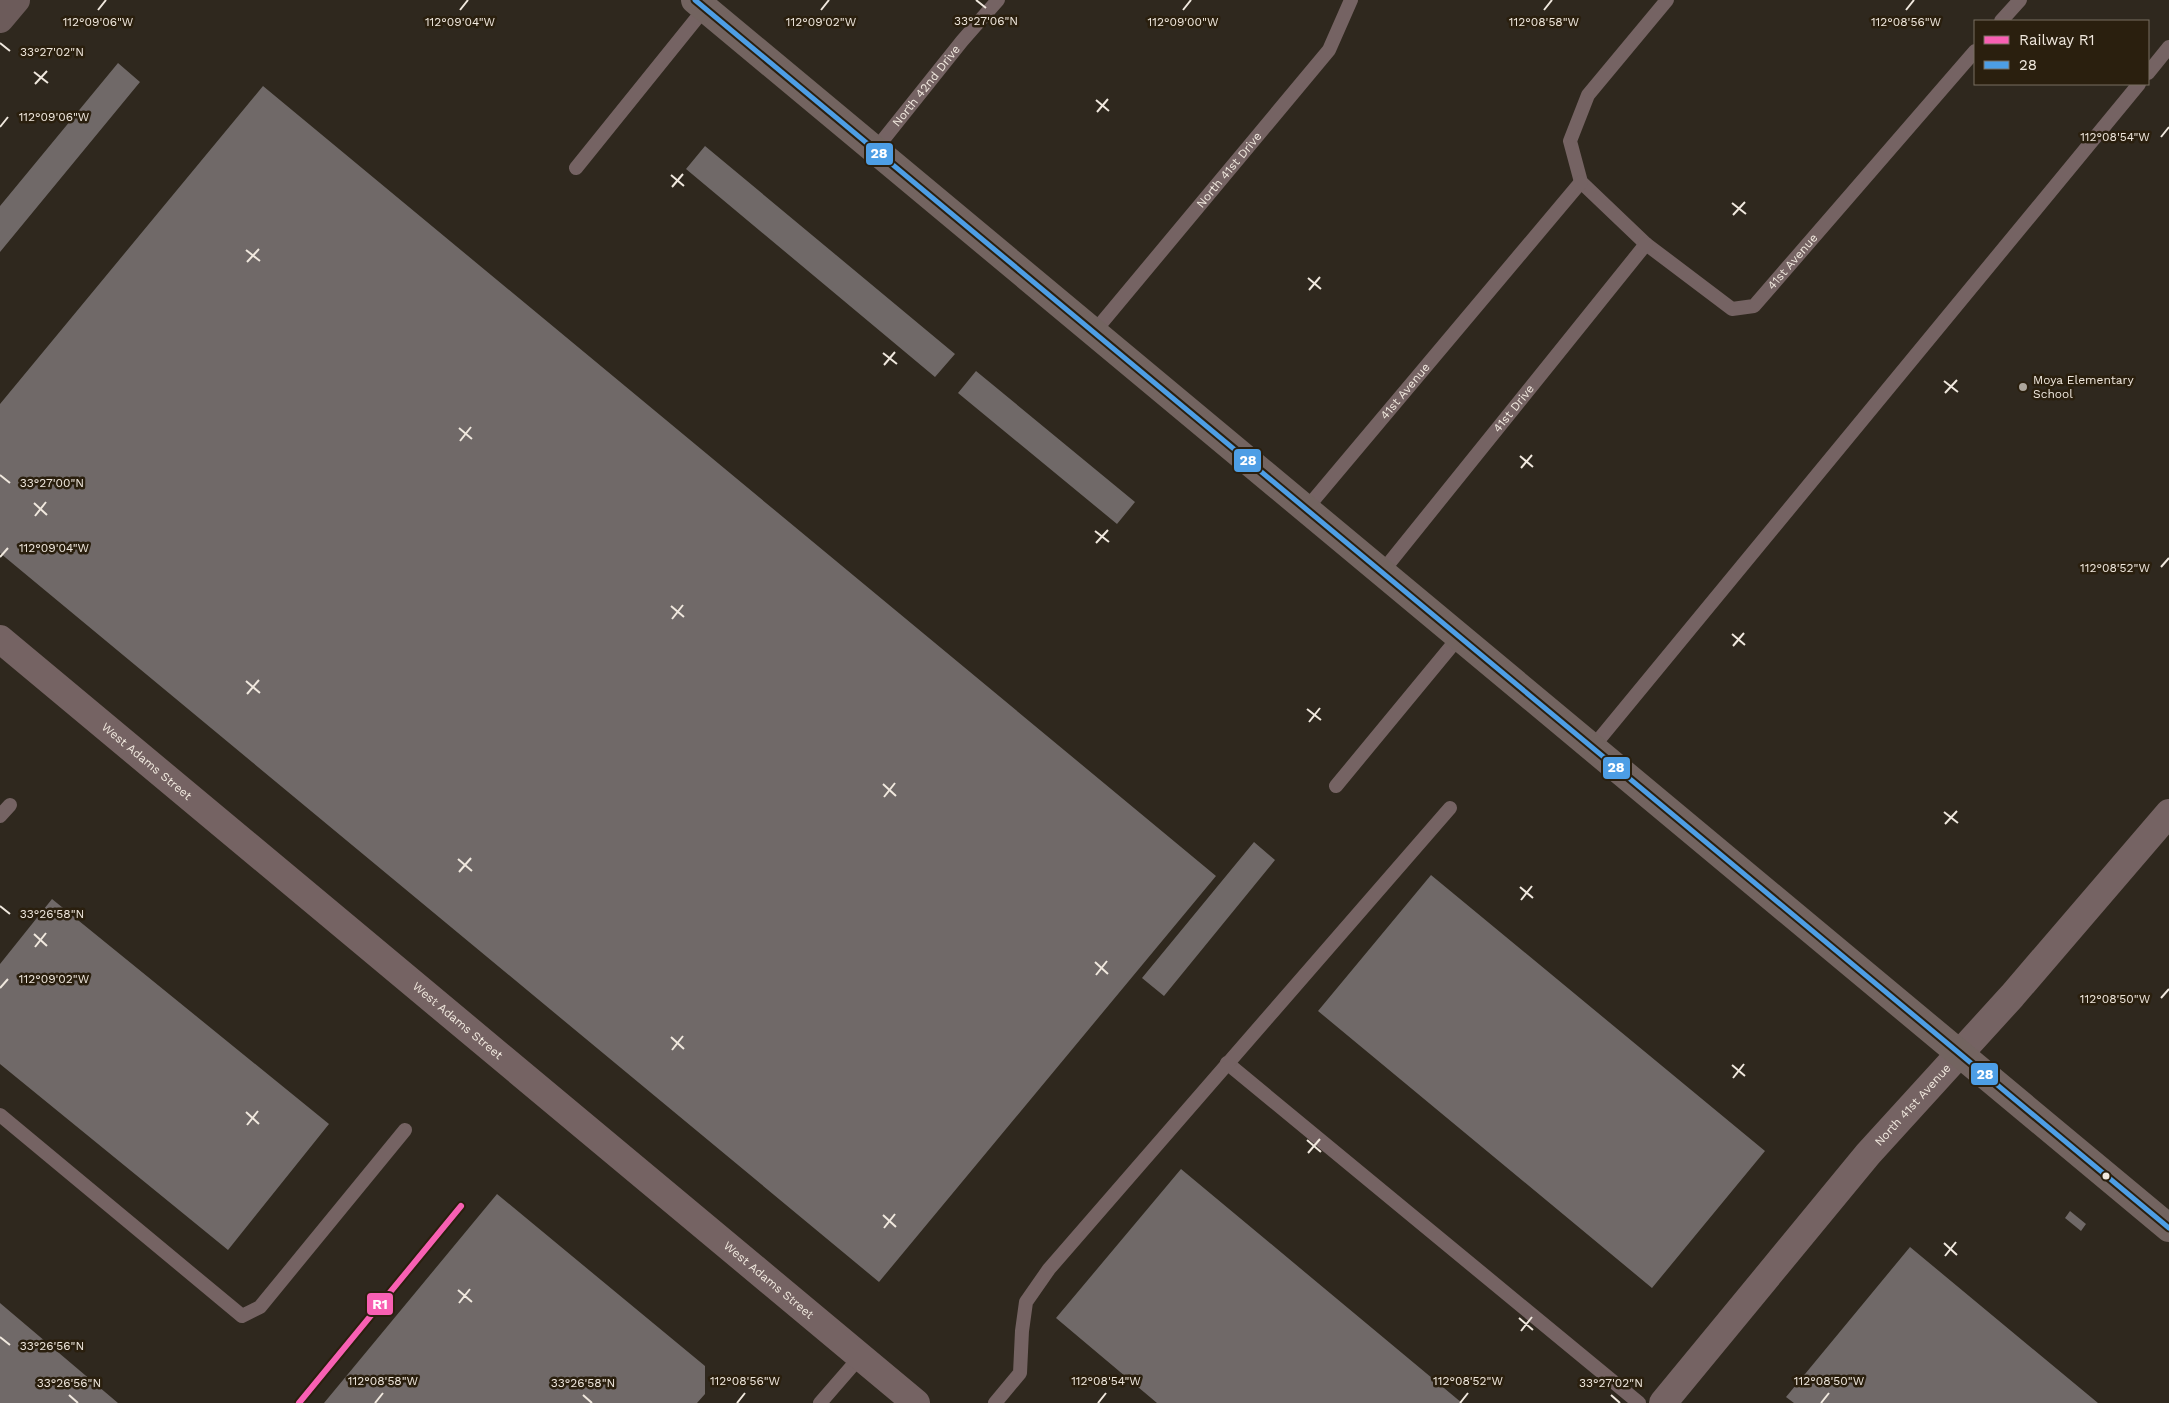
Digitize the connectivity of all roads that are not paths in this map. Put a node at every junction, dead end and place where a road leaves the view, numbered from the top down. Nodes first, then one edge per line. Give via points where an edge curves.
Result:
1 (16, 0) edge
2 (998, 0) edge
3 (1352, 0) edge
4 (1667, 0) edge
5 (2020, 0) edge
6 (700, 4) edge
7 (0, 19) edge
8 (2002, 20) edge
9 (2169, 47) edge
10 (1974, 52) edge
11 (2149, 72) edge
12 (2138, 85) edge
13 (875, 150) junction
14 (576, 168) dead end
15 (1581, 182) junction
16 (1646, 244) junction
17 (1094, 332) junction
18 (1306, 509) junction
19 (1382, 572) junction
20 (1458, 636) junction
21 (0, 639) edge
22 (1592, 748) junction
23 (1336, 786) dead end
24 (10, 805) dead end
25 (1450, 808) dead end
26 (2169, 813) edge
27 (0, 816) edge
28 (1960, 1054) junction
29 (1227, 1064) junction
30 (0, 1116) edge
31 (405, 1130) dead end
32 (2169, 1227) edge
33 (860, 1356) junction
34 (820, 1403) edge
35 (916, 1403) edge
36 (995, 1403) edge
37 (1639, 1403) edge
38 (1663, 1403) edge

1 - 7 main road
2 - 13 lane, North 42nd Drive
3 - 17 lane, North 41st Drive via 1329,50
4 - 15 lane via 1588,95 1570,141
5 - 8 lane
6 - 13 main road
6 - 14 lane
9 - 11 lane
10 - 16 lane, 41st Avenue via 1754,306 1732,309
12 - 22 lane
13 - 17 main road
15 - 16 lane, 41st Avenue
15 - 18 lane, 41st Avenue
16 - 19 lane, 41st Drive
17 - 18 main road
18 - 19 main road
19 - 20 main road
20 - 22 main road
20 - 23 lane
21 - 33 street, West Adams Street
22 - 28 main road
24 - 27 lane
25 - 29 lane
26 - 28 street, North 41st Avenue
28 - 32 main road
28 - 38 street, North 41st Avenue via 1868,1154
29 - 36 lane via 1049,1269 1026,1302 1020,1373
29 - 37 lane
30 - 31 lane via 242,1316 260,1307
33 - 34 lane
33 - 35 street, West Adams Street

